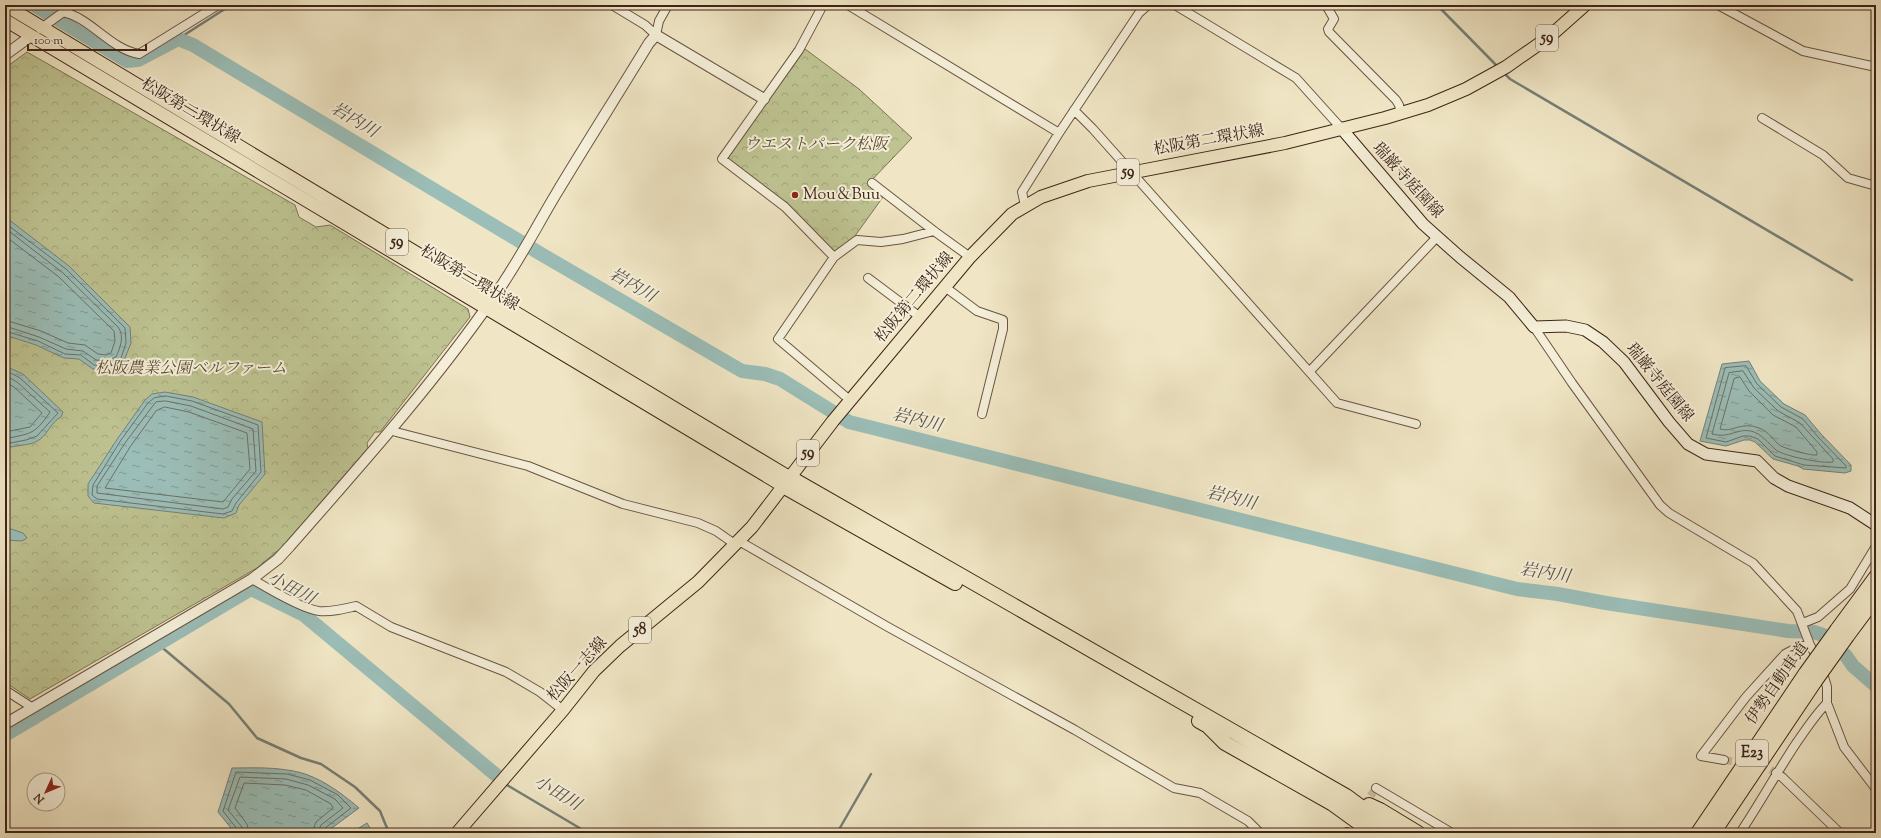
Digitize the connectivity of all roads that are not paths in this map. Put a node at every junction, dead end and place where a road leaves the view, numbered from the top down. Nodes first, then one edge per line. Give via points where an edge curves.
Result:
1 (5, 5) edge
2 (73, 5) edge
3 (218, 5) edge
4 (612, 5) edge
5 (668, 5) edge
6 (823, 5) edge
7 (848, 5) edge
8 (1148, 5) edge
9 (1175, 5) edge
10 (1326, 5) edge
11 (1585, 5) edge
12 (1718, 5) edge
13 (62, 12) junction
14 (5, 20) edge
15 (46, 25) junction
16 (31, 36) junction
17 (656, 36) junction
18 (5, 55) edge
19 (1876, 67) edge
20 (764, 99) junction
21 (1074, 110) junction
22 (1401, 114) junction
23 (1762, 118) dead end
24 (1341, 128) junction
25 (1059, 133) junction
26 (1131, 172) junction
27 (872, 182) dead end
28 (1876, 186) edge
29 (1026, 205) junction
30 (934, 232) junction
31 (1437, 237) junction
32 (834, 256) junction
33 (970, 258) junction
34 (868, 278) dead end
35 (945, 287) junction
36 (490, 304) junction
37 (920, 317) junction
38 (1534, 328) junction
39 (1310, 371) junction
40 (845, 396) dead end
41 (982, 414) dead end
42 (1416, 424) dead end
43 (391, 429) junction
44 (786, 481) junction
45 (1876, 525) edge
46 (738, 543) junction
47 (1876, 546) edge
48 (1876, 577) edge
49 (252, 579) junction
50 (1876, 598) edge
51 (1803, 623) junction
52 (1842, 633) junction
53 (1810, 645) junction
54 (1810, 677) junction
55 (5, 690) edge
56 (1827, 703) junction
57 (33, 708) junction
58 (563, 710) junction
59 (1774, 720) junction
60 (5, 724) edge
61 (1724, 760) tunnel mouth
62 (1776, 773) junction
63 (1376, 788) dead end
64 (1876, 789) edge
65 (1346, 796) junction
66 (457, 833) edge
67 (1260, 833) edge
68 (1373, 833) edge
69 (1396, 833) edge
70 (1418, 833) edge
71 (1452, 833) edge
72 (1689, 833) edge
73 (1698, 833) edge
74 (1713, 833) edge
75 (1740, 833) edge
76 (1840, 833) edge

1 - 15 main road, 松阪第二環状線 / 59
2 - 13 street
3 - 13 street via 139,54 128,52 80,19
4 - 17 street via 645,24
5 - 17 street via 659,21
6 - 20 street via 799,50
7 - 25 street
8 - 21 street
9 - 24 street via 1296,78
10 - 22 street via 1334,19 1328,29 1329,32 1396,100
11 - 22 main road, 松阪第二環状線 / 59 via 1549,37 1506,68 1455,94
12 - 19 street via 1803,51
13 - 15 street
14 - 16 main road, 松阪第二環状線 / 59
15 - 16 street
15 - 36 main road, 松阪第二環状線 / 59
16 - 18 street
16 - 36 main road, 松阪第二環状線 / 59
17 - 20 street
17 - 36 street via 648,43
20 - 32 street via 722,159 785,207
21 - 25 street
21 - 26 street
22 - 24 main road, 松阪第二環状線 / 59
23 - 28 street via 1823,155 1848,178
24 - 26 main road, 松阪第二環状線 / 59 via 1285,143
24 - 31 main road, 瑞巌寺庭園線
25 - 29 street via 1022,192
26 - 29 main road, 松阪第二環状線 / 59 via 1073,184
26 - 39 street
27 - 30 street
29 - 33 main road, 松阪第二環状線 / 59 via 1012,214
30 - 32 street via 891,240 857,240
30 - 33 street
31 - 38 main road, 瑞巌寺庭園線 via 1508,297
31 - 39 street
32 - 40 street via 778,339
33 - 35 main road, 松阪第二環状線 / 59
34 - 37 street
35 - 37 main road, 松阪第二環状線 / 59
35 - 41 street via 977,311 1003,320
36 - 43 street
36 - 44 main road, 松阪第二環状線 / 59
37 - 44 main road, 松阪第二環状線 / 59 via 833,420
38 - 45 main road, 瑞巌寺庭園線 via 1566,326 1585,330 1604,342 1624,362 1688,444 1706,454 1757,461 1774,478 1788,486 1850,508
38 - 51 street via 1660,505 1752,563 1797,611
39 - 42 street via 1337,403
43 - 46 street via 528,466 622,504 698,523
43 - 49 street via 278,559
44 - 46 main road, 松阪一志線 / 58
44 - 65 highway
44 - 68 highway via 1208,726 1225,743 1333,804
46 - 58 main road, 松阪一志線 / 58 via 698,582 620,646 594,671
46 - 67 street via 1089,737 1168,785 1200,793 1248,821
47 - 51 street via 1850,589 1818,617
48 - 52 highway, 伊勢自動車道
49 - 57 street
49 - 58 street via 305,607 319,611 356,606 391,626 506,672 540,692
50 - 52 highway, 伊勢自動車道
51 - 53 street
52 - 54 highway, 伊勢自動車道, bridge
53 - 56 street via 1825,677
53 - 61 street via 1800,646 1785,654 1746,697 1701,756
54 - 59 highway, 伊勢自動車道 / E23
54 - 74 highway, 伊勢自動車道 / E23
55 - 57 street
56 - 62 street
56 - 64 street via 1844,747
57 - 60 street
58 - 66 main road, 松阪一志線 / 58
59 - 72 highway via 1758,730
59 - 73 highway, 伊勢自動車道 / E23
62 - 75 street
62 - 76 street
63 - 71 street
65 - 69 highway
65 - 70 highway via 1380,810

